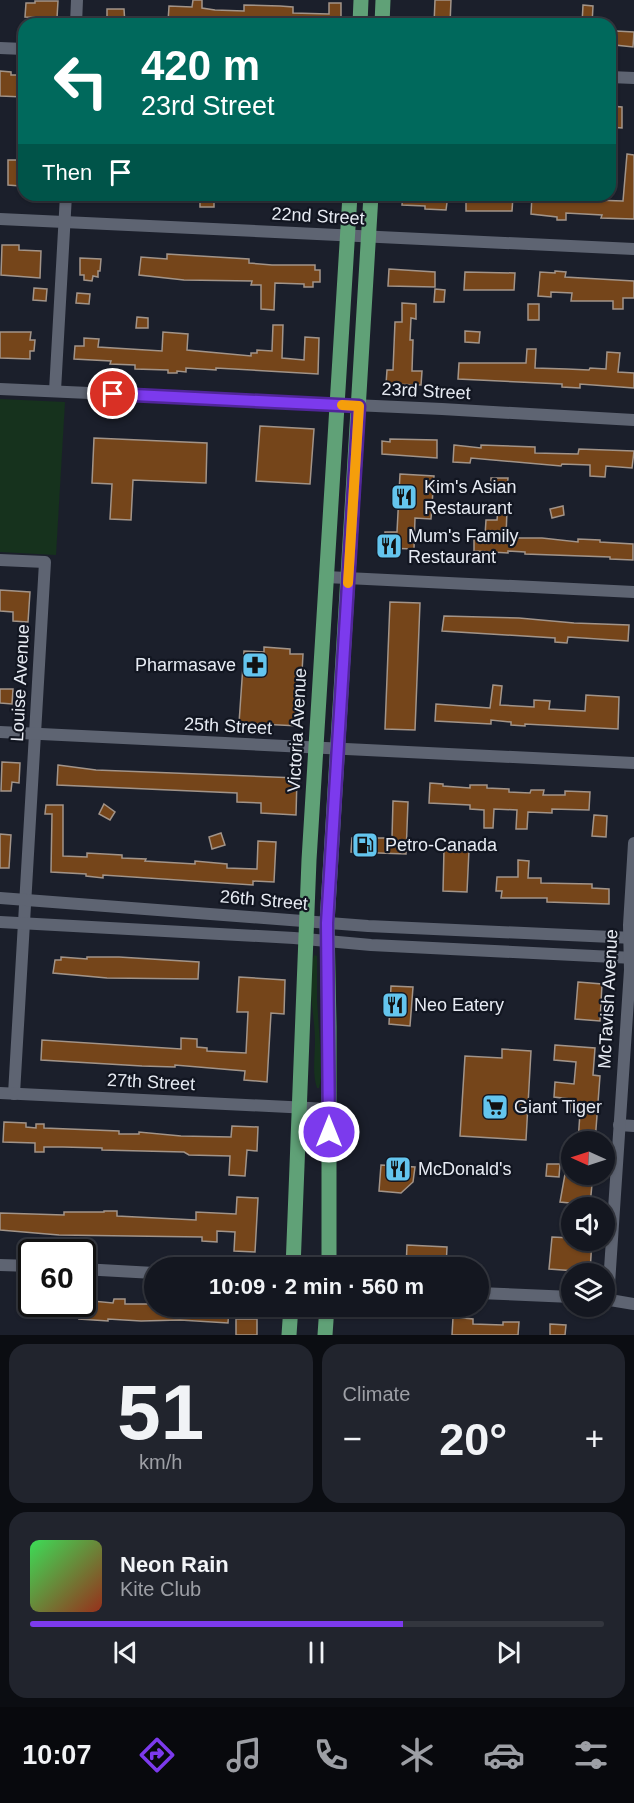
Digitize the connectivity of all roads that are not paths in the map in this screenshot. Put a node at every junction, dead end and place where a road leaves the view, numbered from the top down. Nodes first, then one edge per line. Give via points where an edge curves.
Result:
1 (77, 0) edge
2 (361, 0) edge
3 (383, 0) edge
4 (76, 18) edge
5 (360, 18) edge
6 (382, 18) edge
7 (0, 48) edge
8 (18, 50) edge
9 (616, 77) edge
10 (634, 78) edge
11 (66, 201) edge
12 (350, 201) edge
13 (371, 201) edge
14 (0, 219) edge
15 (65, 223) junction
16 (348, 236) junction
17 (369, 237) junction
18 (634, 249) edge
19 (0, 389) edge
20 (56, 392) junction
21 (337, 405) junction
22 (359, 406) junction
23 (634, 420) edge
24 (0, 560) edge
25 (326, 577) junction
26 (348, 578) junction
27 (634, 592) edge
28 (0, 732) edge
29 (35, 734) junction
30 (316, 748) junction
31 (339, 748) junction
32 (634, 763) edge
33 (634, 843) edge
34 (0, 898) edge
35 (25, 899) junction
36 (307, 921) junction
37 (0, 922) edge
38 (24, 923) junction
39 (327, 923) junction
40 (410, 928) junction
41 (632, 938) edge
42 (306, 939) junction
43 (328, 941) junction
44 (410, 947) junction
45 (632, 958) edge
46 (0, 1093) edge
47 (14, 1094) junction
48 (300, 1107) junction
49 (329, 1108) junction
50 (619, 1125) junction
51 (634, 1126) edge
52 (293, 1257) edge
53 (329, 1257) edge
54 (609, 1263) edge
55 (0, 1264) edge
56 (18, 1265) edge
57 (96, 1270) edge
58 (144, 1272) edge
59 (489, 1293) edge
60 (561, 1297) edge
61 (615, 1301) edge
62 (634, 1304) edge
63 (290, 1317) edge
64 (326, 1317) edge
65 (289, 1335) edge
66 (325, 1335) edge

1 - 4 street
2 - 5 main road
3 - 6 main road
7 - 8 street
9 - 10 street
11 - 15 street
12 - 16 main road, Victoria Avenue
13 - 17 main road
14 - 15 street, 22nd Street
15 - 16 street, 22nd Street
15 - 20 street
16 - 17 street, 22nd Street
16 - 21 main road, Victoria Avenue
17 - 18 street, 22nd Street
17 - 22 main road
19 - 20 street, 23rd Street
20 - 21 street, 23rd Street
21 - 22 street, 23rd Street
21 - 25 main road, Victoria Avenue
22 - 23 street, 23rd Street
22 - 26 main road
24 - 29 street, Louise Avenue via 45,562
25 - 26 street
25 - 30 main road, Victoria Avenue
26 - 27 street
26 - 31 main road
28 - 29 street, 25th Street
29 - 30 street, 25th Street
29 - 35 street, Louise Avenue
30 - 31 street, 25th Street
30 - 36 main road, Victoria Avenue
31 - 32 street, 25th Street
31 - 39 main road
33 - 41 street, McTavish Avenue
34 - 35 street, 26th Street
35 - 36 street, 26th Street
35 - 38 street, Louise Avenue
36 - 39 street, 26th Street
36 - 42 main road, Victoria Avenue
37 - 38 street, 26th Street
38 - 42 street, 26th Street
38 - 47 street, Louise Avenue
39 - 40 street, 26th Street
39 - 43 main road
40 - 41 street, 26th Street
40 - 44 street
41 - 45 street, McTavish Avenue
42 - 43 street, 26th Street
42 - 48 main road, Victoria Avenue
43 - 44 street, 26th Street
43 - 49 main road
44 - 45 street, 26th Street
45 - 50 street, McTavish Avenue
46 - 47 street, 27th Street
47 - 48 street, 27th Street
48 - 49 street, 27th Street
48 - 52 main road, Victoria Avenue
49 - 53 main road
50 - 51 street
50 - 54 street, McTavish Avenue
55 - 56 street
57 - 58 street
59 - 60 street
61 - 62 street
63 - 65 main road
64 - 66 main road

